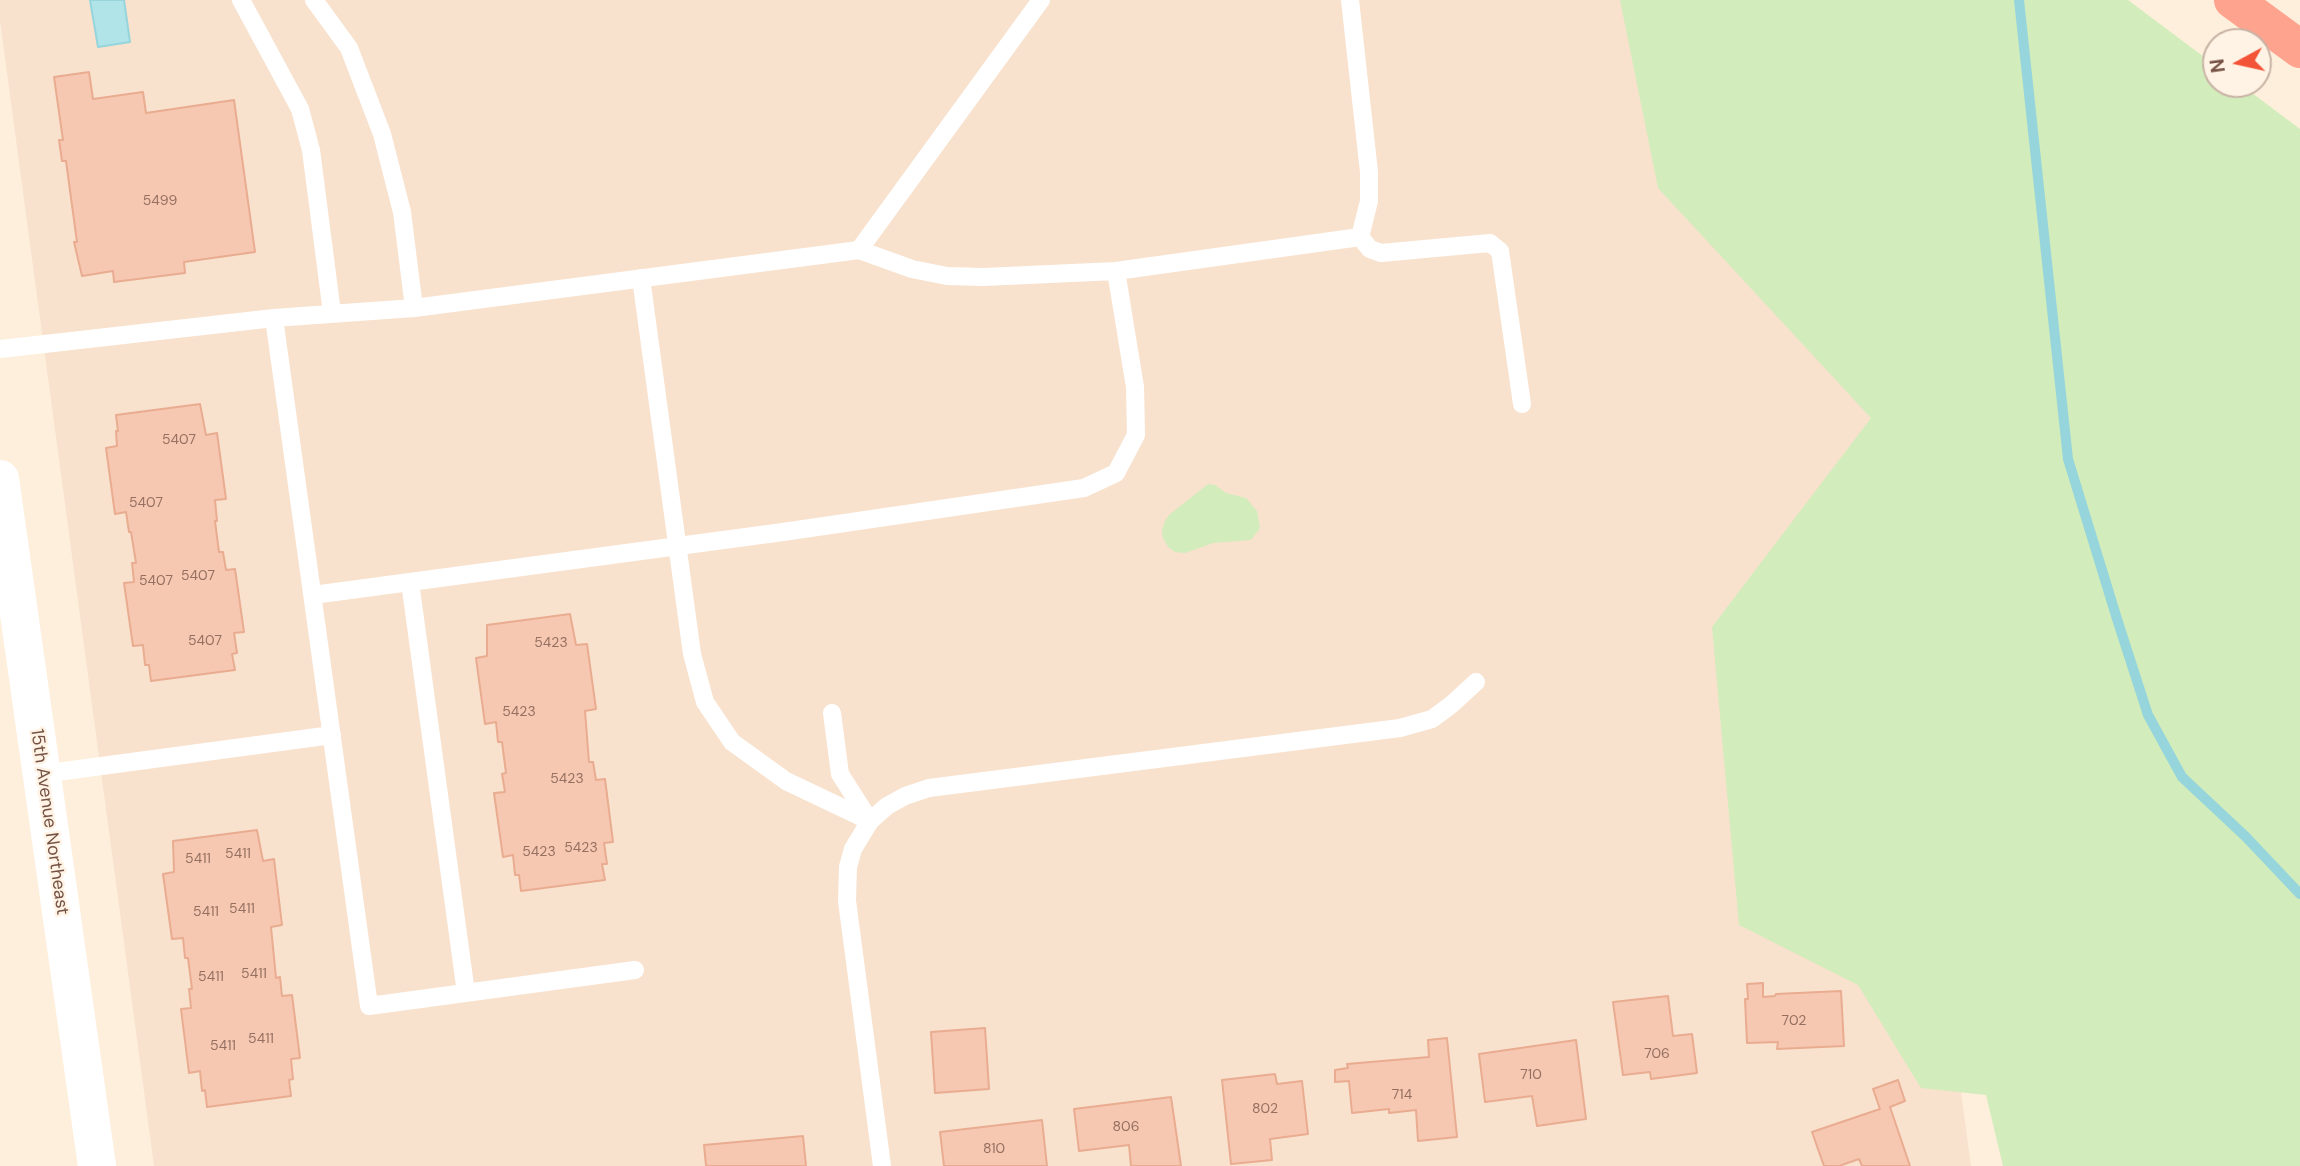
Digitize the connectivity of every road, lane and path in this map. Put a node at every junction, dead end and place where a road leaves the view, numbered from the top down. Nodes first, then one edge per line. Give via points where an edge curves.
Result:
1 (241, 0) edge
2 (314, 0) edge
3 (1041, 0) edge
4 (1349, 0) edge
5 (2233, 0) edge
6 (2300, 49) edge
7 (1360, 237) junction
8 (859, 250) junction
9 (1116, 271) junction
10 (641, 278) junction
11 (414, 308) junction
12 (332, 313) junction
13 (274, 318) junction
14 (0, 349) edge
15 (1522, 404) dead end
16 (0, 479) edge
17 (678, 546) junction
18 (410, 582) junction
19 (313, 595) junction
20 (1476, 682) dead end
21 (832, 713) dead end
22 (332, 735) junction
23 (42, 774) junction
24 (870, 821) junction
25 (635, 970) dead end
26 (466, 993) junction
27 (97, 1166) edge
28 (882, 1166) edge

1 - 12 lane via 300,108
2 - 11 lane via 349,48 382,134 402,212
3 - 8 lane
4 - 7 lane via 1369,172 1369,201
5 - 6 highway
7 - 9 lane
7 - 15 lane via 1381,253 1490,243 1500,251
8 - 9 lane via 947,276
8 - 10 lane
9 - 17 lane via 1135,387 1136,435 1116,473 1084,488
10 - 11 lane
10 - 17 lane
11 - 12 lane
12 - 13 lane
13 - 14 lane
13 - 19 lane
16 - 23 street, 15th Avenue Northeast
17 - 18 lane
17 - 24 lane via 695,666 705,702 732,741 786,781
18 - 19 lane
18 - 26 lane
19 - 22 lane
20 - 24 lane via 1432,719 1400,728 929,788 905,796
21 - 24 lane via 840,774
22 - 23 lane
22 - 26 lane via 369,1006
23 - 27 street, 15th Avenue Northeast
24 - 28 lane via 853,849 847,901
25 - 26 lane

